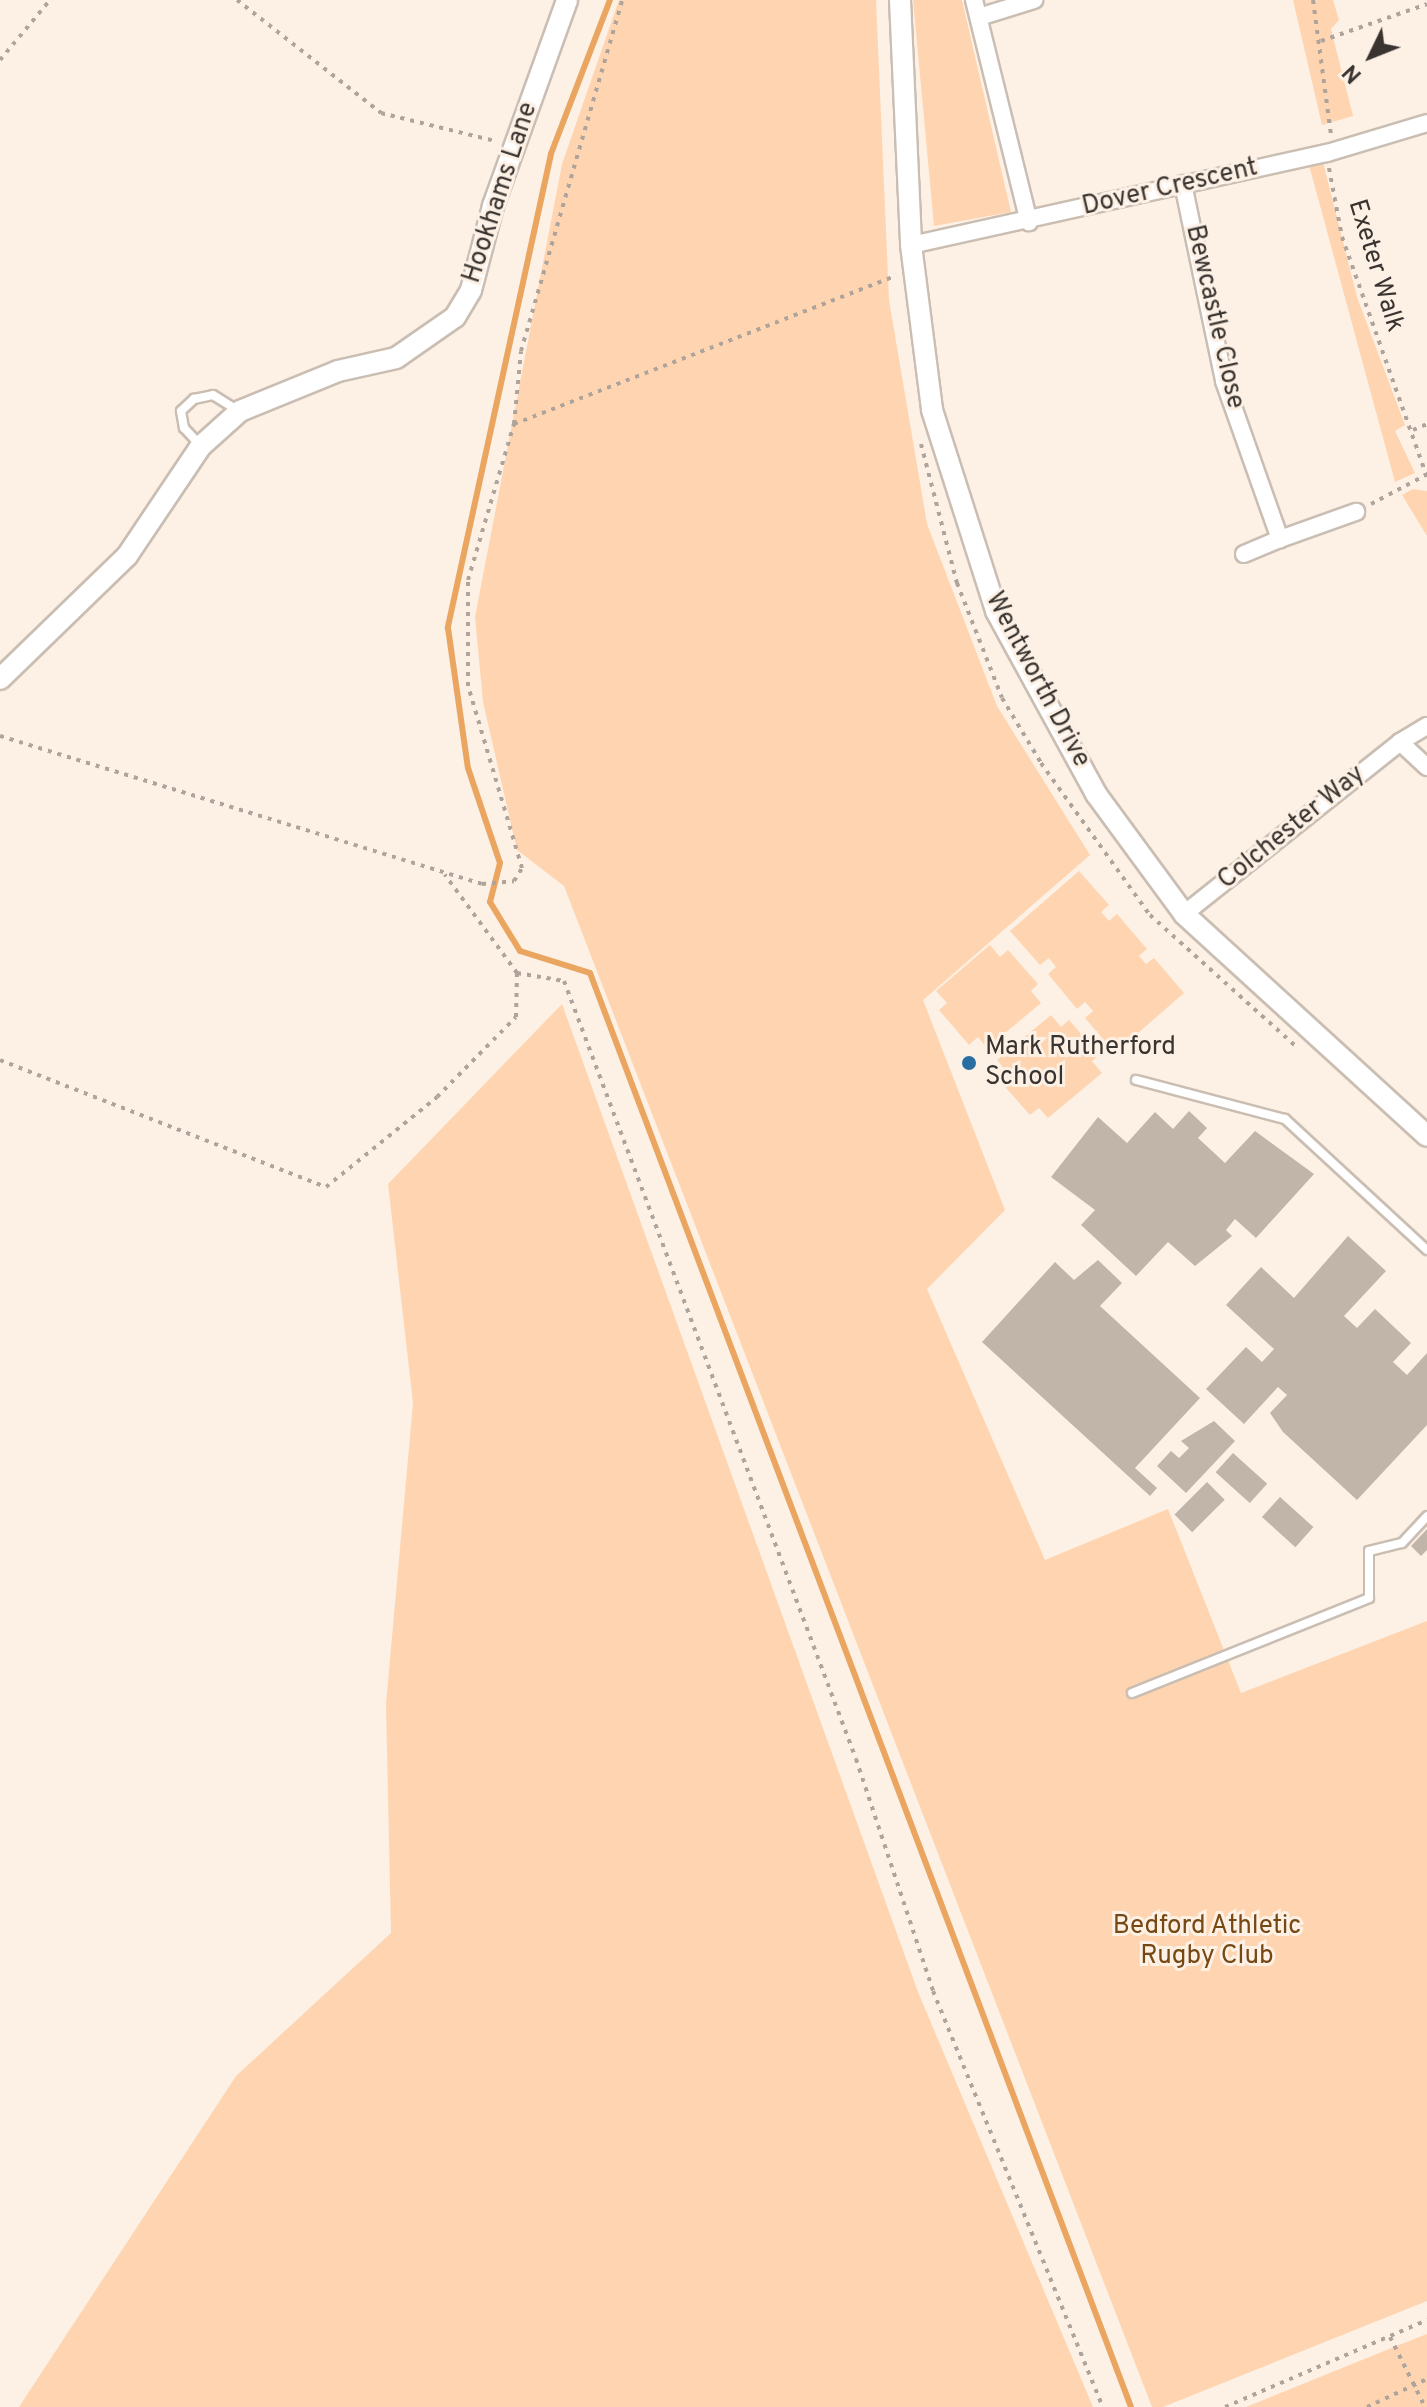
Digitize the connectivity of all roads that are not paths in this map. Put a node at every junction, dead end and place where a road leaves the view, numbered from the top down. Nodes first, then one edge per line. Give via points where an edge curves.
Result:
1 (567, 0) edge
2 (900, 0) edge
3 (974, 0) edge
4 (1034, 0) edge
5 (979, 17) junction
6 (1427, 123) edge
7 (1183, 184) junction
8 (1029, 222) junction
9 (911, 245) junction
10 (240, 411) junction
11 (201, 446) junction
12 (1356, 512) road end
13 (1280, 539) junction
14 (1244, 554) dead end
15 (0, 679) edge
16 (1427, 726) edge
17 (1400, 742) junction
18 (1427, 767) edge
19 (1184, 914) junction
20 (1136, 1080) dead end
21 (1427, 1136) edge
22 (1427, 1250) edge
23 (1427, 1516) edge
24 (1132, 1693) dead end

1 - 10 street, Hookhams Lane via 513,146 475,277 455,317 396,358 325,375
2 - 9 street, Wentworth Drive
3 - 5 street
4 - 5 street
5 - 8 street
6 - 7 street, Dover Crescent via 1327,153
7 - 8 street, Dover Crescent
7 - 13 street, Bewcastle Close via 1224,381
8 - 9 street, Dover Crescent
9 - 19 street, Wentworth Drive via 932,410 996,611 1096,794
10 - 11 street, Hookhams Lane
10 - 11 lane via 213,395 194,399 181,411 184,428
11 - 15 street, Hookhams Lane via 127,556
12 - 13 street
13 - 14 street
16 - 17 street, Colchester Way
17 - 18 street
17 - 19 street, Colchester Way
19 - 21 street, Wentworth Drive
20 - 22 lane via 1285,1119
23 - 24 lane via 1402,1543 1369,1551 1369,1598

